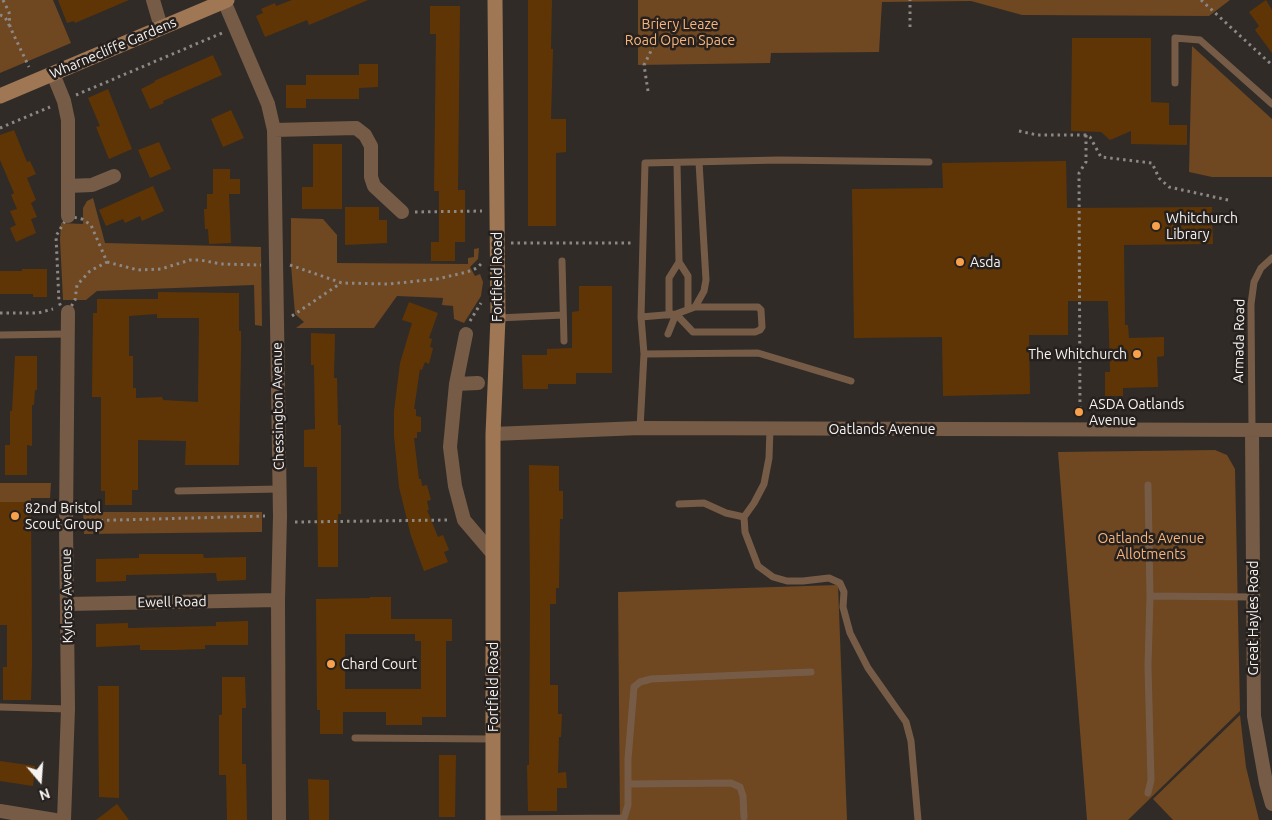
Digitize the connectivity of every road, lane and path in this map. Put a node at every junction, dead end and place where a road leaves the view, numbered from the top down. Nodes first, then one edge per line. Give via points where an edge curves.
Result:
1 (3, 0) edge
2 (153, 0) edge
3 (495, 0) edge
4 (910, 0) edge
5 (1201, 0) edge
6 (226, 1) edge
7 (0, 15) edge
8 (10, 27) junction
9 (161, 27) junction
10 (910, 27) dead end
11 (235, 28) junction
12 (658, 37) dead end
13 (1271, 63) edge
14 (53, 74) junction
15 (35, 82) junction
16 (1175, 84) dead end
17 (648, 91) dead end
18 (0, 96) edge
19 (64, 101) junction
20 (1272, 104) edge
21 (0, 128) edge
22 (274, 130) junction
23 (1019, 131) dead end
24 (1086, 135) junction
25 (699, 162) junction
26 (929, 162) dead end
27 (677, 163) junction
28 (114, 176) dead end
29 (68, 186) junction
30 (1228, 200) dead end
31 (497, 211) junction
32 (402, 212) joint
33 (68, 216) junction
34 (643, 243) junction
35 (1272, 258) edge
36 (562, 261) dead end
37 (108, 262) junction
38 (679, 262) junction
39 (276, 265) junction
40 (491, 265) junction
41 (342, 283) junction
42 (483, 301) dead end
43 (691, 308) junction
44 (64, 309) junction
45 (0, 313) edge
46 (563, 315) junction
47 (673, 315) junction
48 (641, 317) junction
49 (498, 318) junction
50 (277, 323) junction
51 (66, 334) junction
52 (466, 334) joint
53 (668, 334) dead end
54 (0, 335) edge
55 (564, 341) dead end
56 (644, 354) junction
57 (851, 381) dead end
58 (478, 383) dead end
59 (456, 384) junction
60 (640, 428) junction
61 (770, 429) junction
62 (1080, 430) junction
63 (1252, 430) junction
64 (1272, 430) edge
65 (493, 434) junction
66 (1148, 485) dead end
67 (279, 489) junction
68 (178, 491) dead end
69 (679, 504) dead end
70 (744, 516) junction
71 (493, 554) junction
72 (1150, 596) junction
73 (1253, 597) junction
74 (278, 600) junction
75 (67, 604) junction
76 (811, 672) dead end
77 (0, 707) edge
78 (68, 709) junction
79 (355, 738) dead end
80 (493, 739) junction
81 (1268, 772) edge
82 (628, 784) junction
83 (1148, 793) dead end
84 (1272, 804) edge
85 (0, 811) edge
86 (744, 817) dead end
87 (624, 819) edge
88 (55, 820) edge
89 (64, 820) edge
90 (279, 820) edge
91 (493, 820) edge
92 (918, 820) edge

1 - 8 path
2 - 9 street
3 - 31 street, Fortfield Road
4 - 10 path
5 - 13 path
6 - 9 street, Wharnecliffe Gardens
6 - 11 street, Chessington Avenue
7 - 8 path via 5,17
8 - 15 path
9 - 14 street, Wharnecliffe Gardens
11 - 19 path
11 - 22 street, Chessington Avenue via 268,104
12 - 17 path via 644,65
14 - 15 street, Wharnecliffe Gardens
14 - 19 street
15 - 18 street, Wharnecliffe Gardens
16 - 20 lane via 1175,38 1200,40
19 - 21 path
19 - 29 street via 68,120
22 - 32 street via 356,128 371,146 374,186
22 - 39 street, Chessington Avenue
23 - 24 path via 1037,135
24 - 30 path via 1101,157 1152,163 1159,178 1169,187
24 - 62 path via 1086,162 1080,172
25 - 26 lane
25 - 27 lane
25 - 43 lane via 706,280 704,291
27 - 34 lane via 645,163
27 - 38 lane
28 - 29 street via 92,185
29 - 33 street
31 - 32 path
31 - 40 street, Fortfield Road
33 - 37 path via 91,225
33 - 44 path via 56,236 59,302
34 - 40 path via 509,243 508,259
34 - 48 lane
35 - 63 lane, Armada Road via 1261,268 1254,282 1251,304
36 - 46 lane
37 - 39 path via 138,270 160,269 190,260
37 - 44 path via 90,272 76,286 74,300
38 - 43 lane via 688,276
38 - 47 lane via 669,278
39 - 41 path via 292,264
39 - 50 street, Chessington Avenue
40 - 41 path via 485,261 468,272 389,284
40 - 49 street, Fortfield Road
41 - 50 path
42 - 52 path via 466,327
43 - 47 lane
43 - 47 lane via 758,307 762,327 755,332 693,332
44 - 45 path
44 - 51 street, Kylross Avenue
46 - 49 lane
46 - 55 lane
47 - 48 lane
47 - 53 lane
48 - 56 lane
49 - 65 street, Fortfield Road
50 - 67 street, Chessington Avenue
51 - 54 lane
51 - 75 street, Kylross Avenue
52 - 59 street
56 - 57 lane via 758,353
56 - 60 lane
58 - 59 street
59 - 71 street via 450,447 455,486 464,520
60 - 61 street, Oatlands Avenue
60 - 65 street, Oatlands Avenue
61 - 62 street, Oatlands Avenue
61 - 70 lane via 764,484
62 - 63 street, Oatlands Avenue
63 - 64 street, Oatlands Avenue
63 - 73 street, Great Hayles Road
65 - 71 street, Fortfield Road
66 - 72 lane
67 - 68 lane
67 - 74 street, Chessington Avenue
69 - 70 lane via 704,503 726,513
70 - 92 lane via 745,532 758,566 773,577 787,581 829,578 840,582 850,633 868,668 906,722 911,741
71 - 80 street, Fortfield Road
72 - 73 lane
72 - 83 lane via 1151,780
73 - 81 street, Great Hayles Road via 1254,716
74 - 75 street, Ewell Road
74 - 90 street, Chessington Avenue
75 - 78 street, Kylross Avenue
76 - 82 lane via 640,682 634,687
77 - 78 lane
78 - 89 street, Kylross Avenue
79 - 80 lane
80 - 91 street, Fortfield Road
81 - 84 street, Great Hayles Road
82 - 86 lane via 731,782 740,787
82 - 87 lane
85 - 88 street
87 - 91 lane

